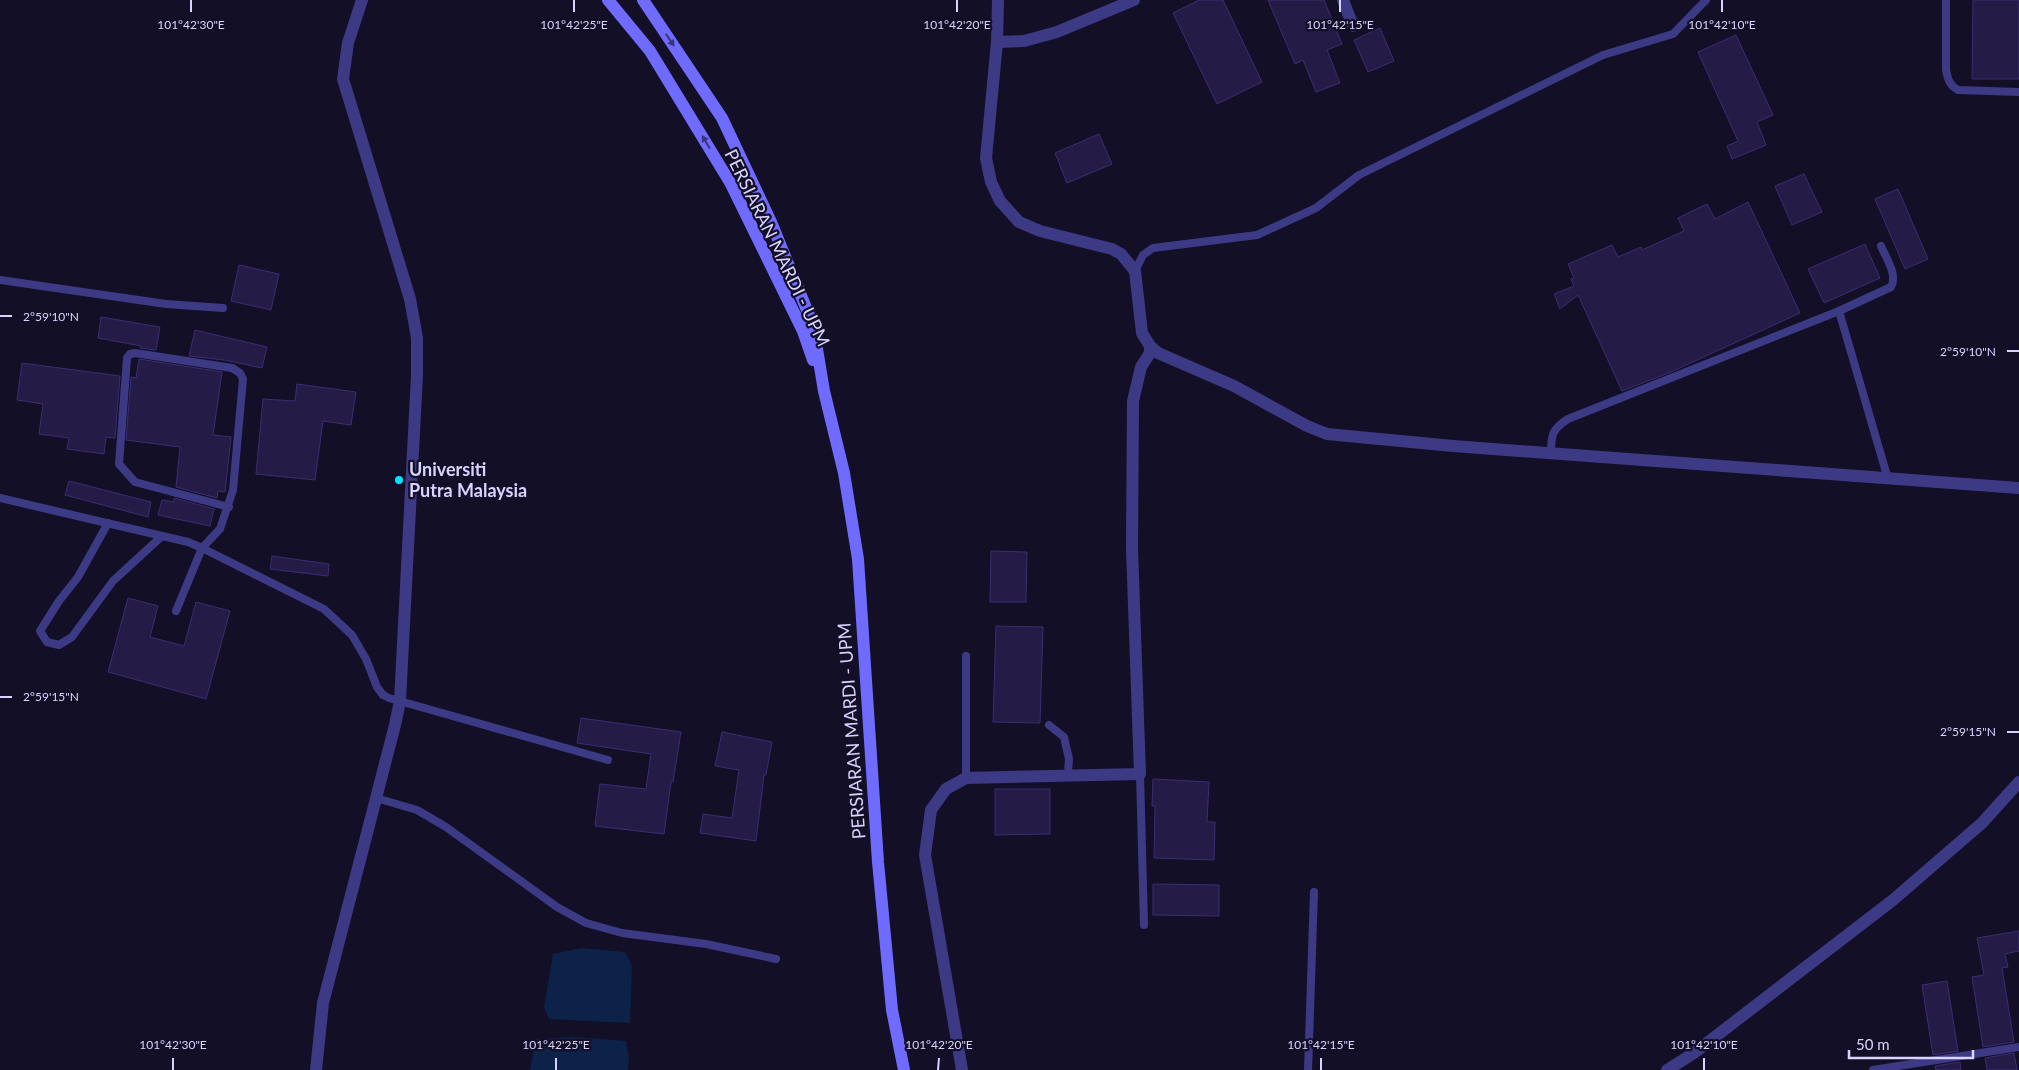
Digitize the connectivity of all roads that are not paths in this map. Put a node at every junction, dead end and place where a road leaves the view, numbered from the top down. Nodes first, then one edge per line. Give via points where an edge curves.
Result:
1 (362, 0) edge
2 (608, 0) edge
3 (643, 0) edge
4 (998, 0) edge
5 (1134, 0) edge
6 (1343, 0) edge
7 (1706, 0) edge
8 (1946, 0) edge
9 (1353, 26) dead end
10 (998, 42) junction
11 (2019, 92) edge
12 (1881, 246) dead end
13 (1134, 271) junction
14 (0, 280) edge
15 (223, 308) dead end
16 (1839, 311) junction
17 (1146, 357) junction
18 (824, 391) junction
19 (1550, 454) junction
20 (1888, 479) junction
21 (2019, 488) edge
22 (0, 498) edge
23 (229, 506) junction
24 (108, 523) junction
25 (162, 536) junction
26 (202, 548) junction
27 (176, 611) dead end
28 (966, 656) dead end
29 (400, 700) junction
30 (1050, 724) dead end
31 (608, 760) dead end
32 (1068, 774) junction
33 (1140, 774) junction
34 (966, 778) junction
35 (2019, 782) edge
36 (376, 798) junction
37 (1314, 892) dead end
38 (1144, 925) dead end
39 (776, 959) dead end
40 (2019, 1046) edge
41 (316, 1070) edge
42 (904, 1070) edge
43 (962, 1070) edge
44 (1308, 1070) edge
45 (1667, 1070) edge
46 (1873, 1070) edge

1 - 29 street via 348,43 343,79 410,299 417,338
18 -> 2 street, PERSIARAN MARDI - UPM via 803,331 731,184 650,51
3 -> 18 street, PERSIARAN MARDI - UPM via 722,118 771,222 813,324
4 - 10 street
5 - 10 street via 1057,32 1024,41
6 - 9 street
7 - 13 lane via 1673,34 1603,55 1359,174 1316,208 1257,235 1153,248 1142,255
8 - 11 lane via 1946,70 1952,87 1958,90
10 - 13 street via 986,158 991,182 1000,202 1019,222 1040,231 1112,249
12 - 16 lane via 1893,274 1891,288
13 - 17 street
14 - 15 lane via 166,304
16 - 19 lane via 1568,419 1556,427
16 - 20 lane
17 - 19 street via 1158,352 1234,386 1327,434
17 - 33 street via 1133,401 1132,549
18 - 42 street, PERSIARAN MARDI - UPM via 844,473 858,559 878,862 892,1010
19 - 20 street
20 - 21 street
22 - 24 lane
23 - 23 lane via 243,379 240,373 232,368 130,354 127,358 119,464 136,482
23 - 26 lane via 220,528
24 - 25 lane
24 - 25 lane via 78,576 40,631 47,642 59,645 72,637 113,581
25 - 26 lane
26 - 27 lane
26 - 29 lane via 324,609 352,635 383,695
28 - 34 lane
29 - 31 lane
29 - 36 street
30 - 32 lane via 1064,737 1069,759
32 - 33 street
32 - 34 street
33 - 38 lane
34 - 43 street via 946,789 931,810 925,855
35 - 45 street via 1982,823 1893,900 1694,1053
36 - 39 lane via 417,810 446,827 557,907 586,923 622,933 706,944
36 - 41 street via 323,1003
37 - 44 lane
40 - 46 lane

